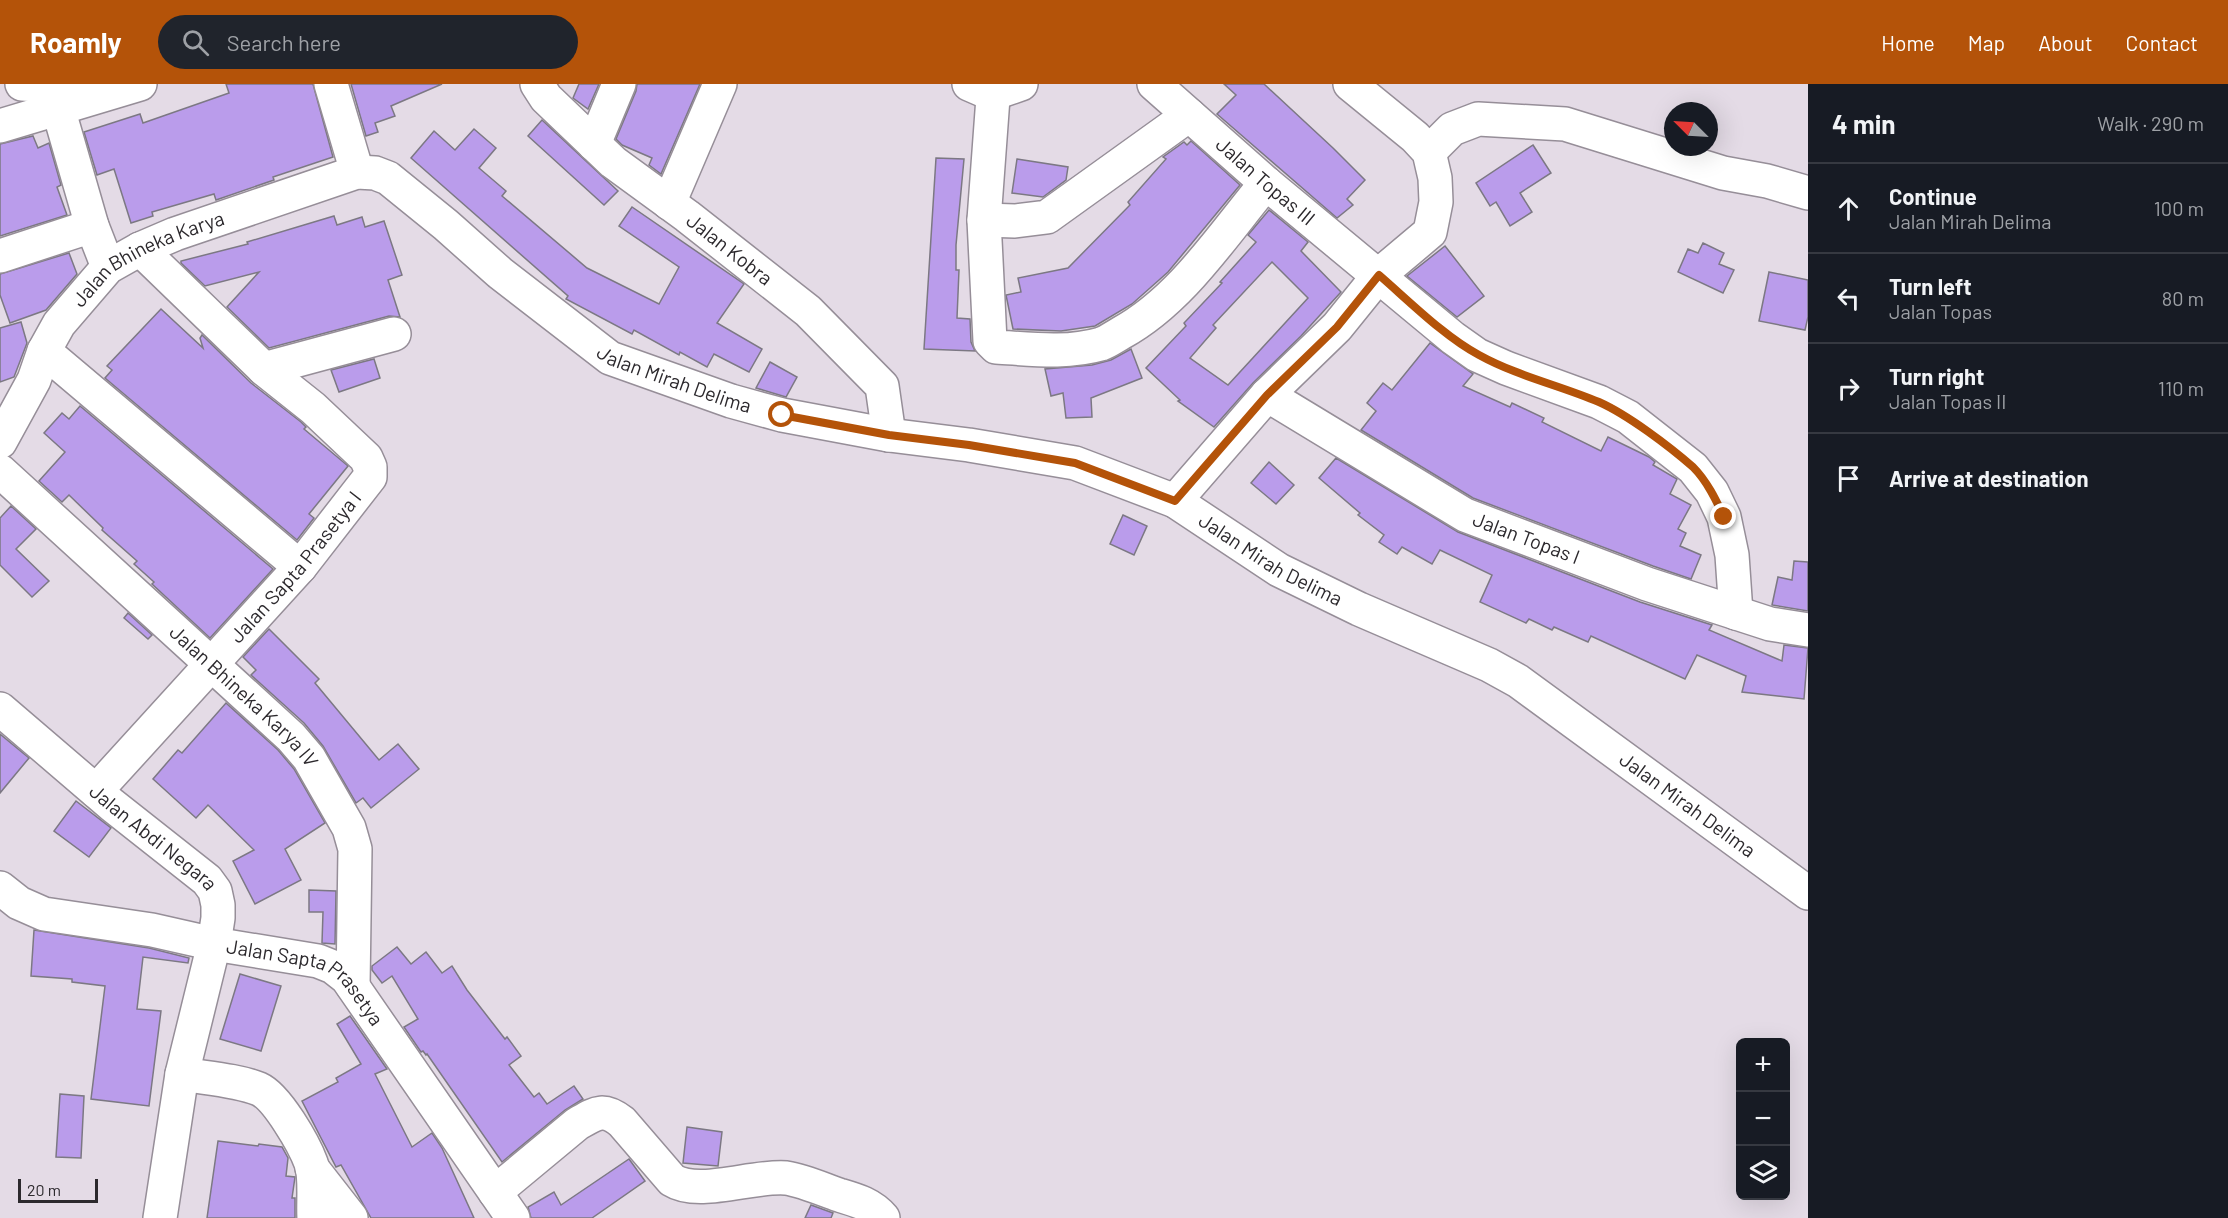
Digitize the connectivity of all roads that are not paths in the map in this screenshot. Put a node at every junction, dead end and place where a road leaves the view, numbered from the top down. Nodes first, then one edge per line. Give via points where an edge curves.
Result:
1 (22, 84) edge
2 (81, 84) edge
3 (140, 84) edge
4 (331, 84) edge
5 (537, 84) edge
6 (619, 84) edge
7 (720, 84) edge
8 (1154, 84) edge
9 (1350, 84) edge
10 (994, 86) edge
11 (58, 108) junction
12 (1189, 115) junction
13 (0, 126) edge
14 (594, 144) junction
15 (1422, 144) junction
16 (366, 172) junction
17 (1266, 183) junction
18 (1808, 193) edge
19 (669, 203) junction
20 (984, 220) junction
21 (92, 226) junction
22 (140, 249) junction
23 (0, 256) edge
24 (108, 267) junction
25 (1379, 275) junction
26 (394, 334) dead end
27 (39, 366) junction
28 (264, 369) junction
29 (0, 389) edge
30 (1267, 395) junction
31 (889, 435) junction
32 (0, 442) edge
33 (0, 471) edge
34 (1175, 501) junction
35 (300, 567) junction
36 (1736, 613) junction
37 (1808, 630) edge
38 (211, 663) junction
39 (0, 709) edge
40 (96, 791) junction
41 (0, 888) edge
42 (1808, 893) edge
43 (214, 944) junction
44 (353, 986) junction
45 (182, 1074) junction
46 (312, 1168) junction
47 (504, 1205) edge
48 (160, 1218) edge
49 (314, 1218) edge
50 (351, 1218) edge
51 (883, 1218) edge

1 - 2 street
3 - 11 street
4 - 16 street
5 - 14 street, Jalan Kobra via 546,98
6 - 14 street
7 - 19 street
8 - 12 street, Jalan Topas III
9 - 15 street
10 - 20 street
11 - 13 street
11 - 21 street
12 - 17 street, Jalan Topas III
12 - 20 street via 1047,217
14 - 19 street, Jalan Kobra
15 - 18 street via 1478,118 1565,124 1723,173
15 - 25 street via 1435,178 1436,202 1430,232
16 - 22 street, Jalan Bhineka Karya
16 - 31 street, Jalan Mirah Delima via 388,178 500,273 610,358 772,413
17 - 20 street via 1164,304 1102,344 1056,351 996,346 990,341
17 - 25 street, Jalan Topas III
19 - 31 street, Jalan Kobra via 808,311 882,386
21 - 23 street
21 - 24 street
22 - 24 street, Jalan Bhineka Karya
22 - 28 street
24 - 27 street, Jalan Bhineka Karya via 59,324
25 - 30 street via 1337,327
25 - 36 street, Jalan Topas III via 1477,355 1609,407 1694,468 1724,517 1732,555
26 - 28 street
27 - 29 street
27 - 32 street, Jalan Bhineka Karya
27 - 35 street
28 - 35 street, Jalan Sapta Prasetya I via 336,429 366,458 370,467 370,477
30 - 34 street
30 - 36 street, Jalan Topas I via 1465,515
31 - 34 street, Jalan Mirah Delima via 1075,463
33 - 38 street, Jalan Bhineka Karya IV
34 - 42 street, Jalan Mirah Delima via 1279,570 1518,681
35 - 38 street, Jalan Sapta Prasetya I
36 - 37 street, Jalan Topas I
38 - 40 street, Jalan Sapta Prasetya I
38 - 44 street, Jalan Bhineka Karya IV via 309,758 349,828 355,849
39 - 40 street, Jalan Abdi Negara
40 - 43 street, Jalan Abdi Negara via 207,880 218,905
41 - 43 street, Jalan Sapta Prasetya via 19,903 44,914 152,930
43 - 44 street, Jalan Sapta Prasetya via 318,961 340,972
43 - 45 street, Jalan Abdi Negara
44 - 47 street, Jalan Sapta Prasetya
45 - 46 street via 245,1085 270,1096 291,1126
45 - 48 street, Jalan Abdi Negara
46 - 49 street
46 - 50 street
47 - 51 street via 577,1124 603,1112 622,1122 678,1184 695,1187 785,1178 869,1205

